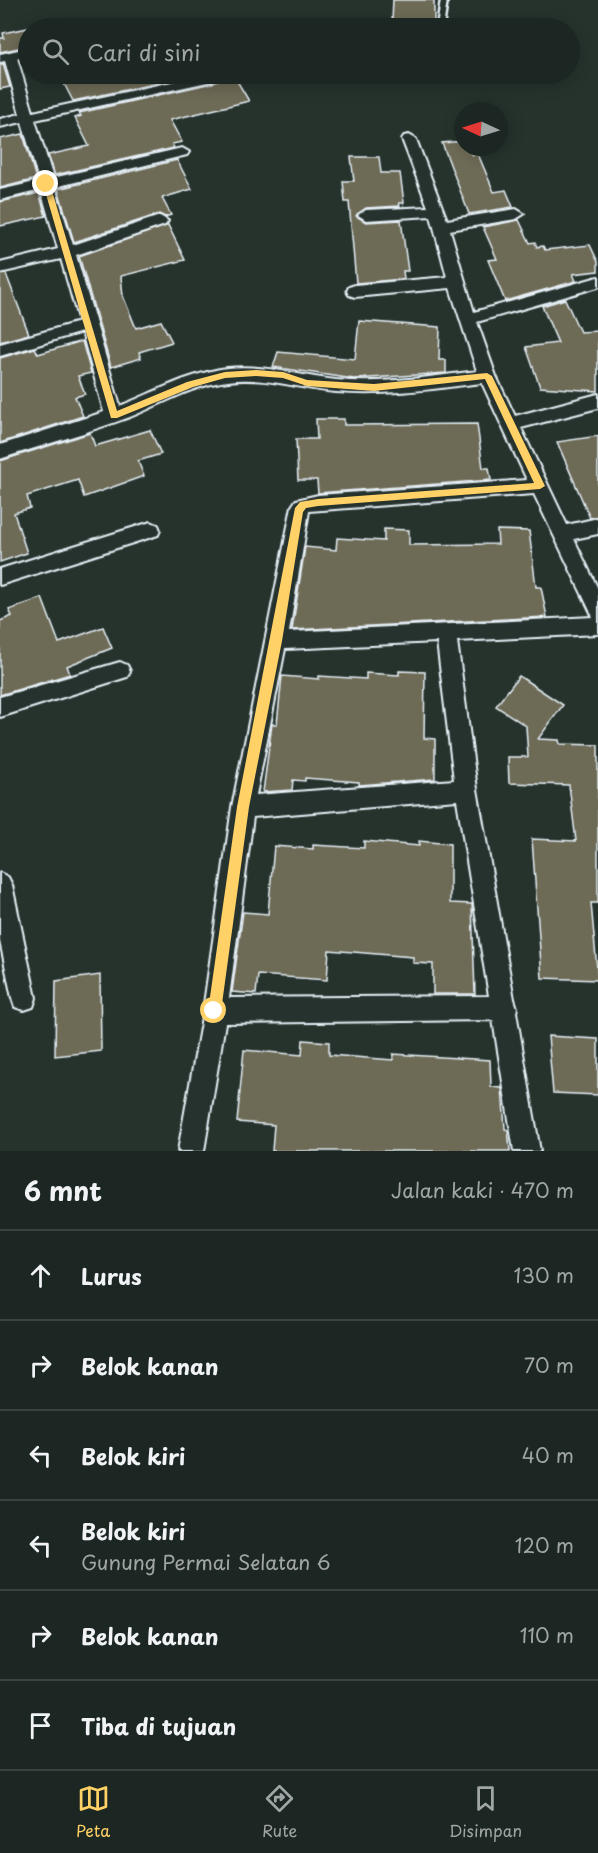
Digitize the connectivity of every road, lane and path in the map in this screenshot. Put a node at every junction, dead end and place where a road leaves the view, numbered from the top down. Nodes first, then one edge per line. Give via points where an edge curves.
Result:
1 (444, 0) edge
2 (441, 18) edge
3 (5, 57) edge
4 (180, 84) edge
5 (27, 118) junction
6 (0, 123) edge
7 (409, 139) dead end
8 (182, 152) dead end
9 (46, 184) junction
10 (0, 195) edge
11 (516, 214) dead end
12 (366, 215) dead end
13 (439, 219) junction
14 (160, 221) dead end
15 (66, 253) junction
16 (0, 268) edge
17 (456, 282) junction
18 (598, 282) edge
19 (355, 291) dead end
20 (468, 319) junction
21 (87, 325) junction
22 (0, 350) edge
23 (487, 376) junction
24 (598, 401) edge
25 (114, 415) junction
26 (510, 424) junction
27 (0, 452) edge
28 (540, 486) junction
29 (598, 526) edge
30 (151, 530) dead end
31 (563, 534) junction
32 (0, 577) edge
33 (598, 610) edge
34 (598, 625) edge
35 (446, 631) junction
36 (276, 641) junction
37 (120, 671) dead end
38 (0, 707) edge
39 (466, 789) junction
40 (243, 807) junction
41 (0, 885) edge
42 (24, 998) dead end
43 (505, 1008) junction
44 (214, 1011) junction
45 (191, 1151) edge
46 (528, 1151) edge

1 - 2 lane
3 - 5 street
4 - 5 street
5 - 6 street
5 - 9 street
7 - 13 street
8 - 9 street
9 - 10 street
9 - 15 street
11 - 13 street
12 - 13 street
13 - 17 street
14 - 15 street
15 - 16 street
15 - 21 street
17 - 19 street
17 - 20 street
18 - 20 street
20 - 23 street
21 - 22 street
21 - 25 street
23 - 25 street via 374,387 307,383 283,375 225,375 190,384
23 - 26 street
24 - 26 street
25 - 27 street
26 - 28 street
28 - 31 street
28 - 36 street via 303,505
29 - 31 street
30 - 32 street
31 - 33 street
34 - 35 street
35 - 36 street
35 - 39 street
36 - 40 street
37 - 38 street
39 - 40 street
39 - 43 street
40 - 44 street
41 - 42 street
43 - 44 street
43 - 46 street
44 - 45 street

